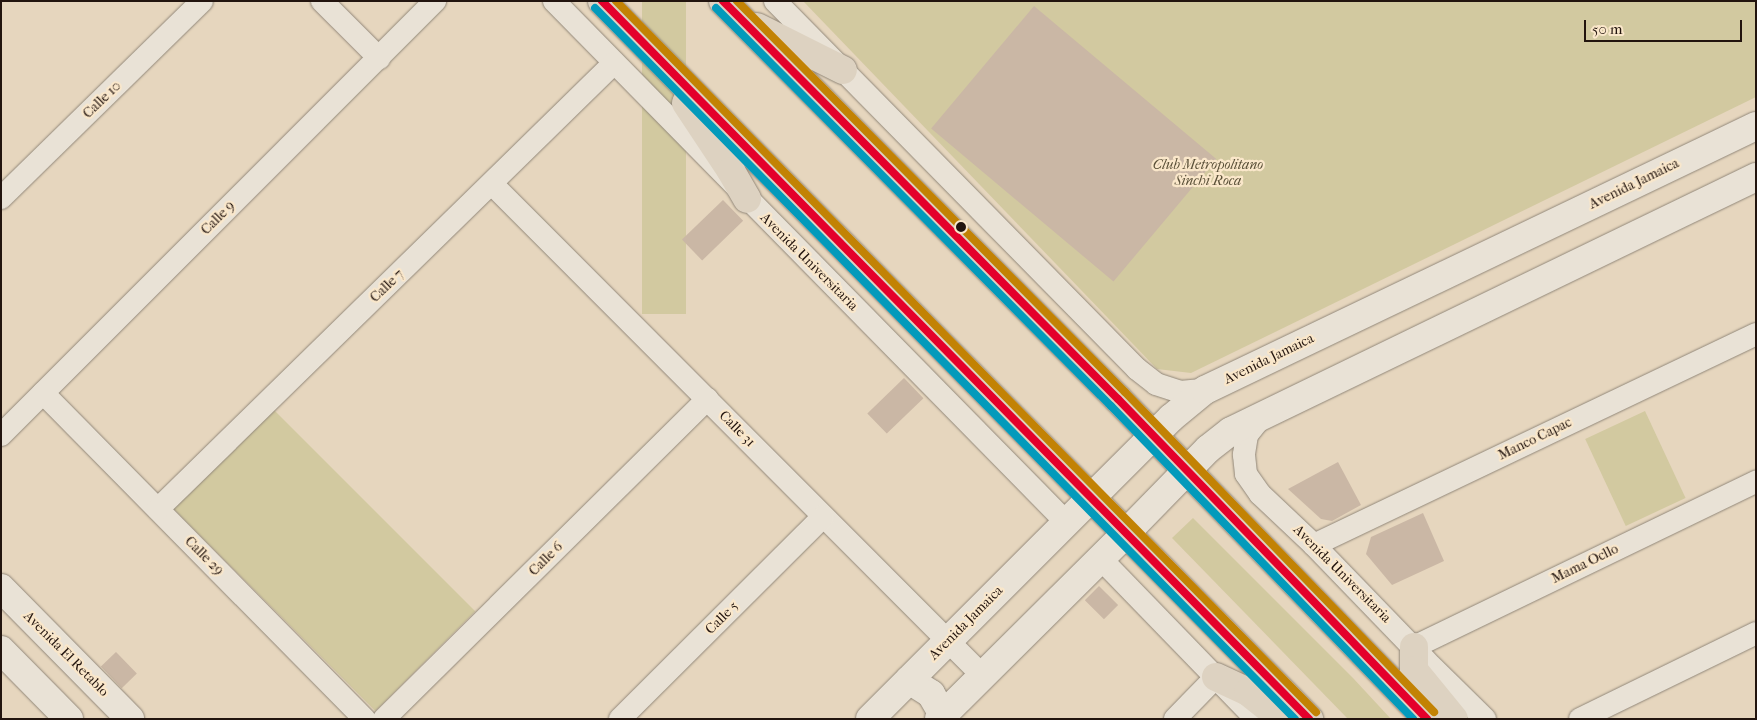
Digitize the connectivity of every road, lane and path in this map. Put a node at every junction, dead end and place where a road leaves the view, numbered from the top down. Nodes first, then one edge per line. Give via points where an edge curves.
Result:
1 (202, 1) edge
2 (322, 1) edge
3 (435, 1) edge
4 (554, 1) edge
5 (602, 1) edge
6 (775, 1) edge
7 (731, 10) edge
8 (379, 58) junction
9 (661, 61) junction
10 (614, 63) junction
11 (843, 70) junction
12 (1756, 126) edge
13 (1756, 177) edge
14 (492, 184) junction
15 (1, 198) edge
16 (747, 199) junction
17 (1756, 334) edge
18 (1205, 390) junction
19 (43, 393) junction
20 (707, 399) junction
21 (1263, 415) junction
22 (1, 435) edge
23 (1153, 436) junction
24 (1186, 471) junction
25 (1756, 482) edge
26 (1091, 498) junction
27 (158, 509) junction
28 (824, 517) junction
29 (1066, 522) junction
30 (1126, 533) junction
31 (1314, 545) junction
32 (1100, 558) junction
33 (1, 588) edge
34 (1756, 633) edge
35 (948, 640) junction
36 (1414, 647) junction
37 (1, 650) edge
38 (983, 676) junction
39 (1216, 677) junction
40 (909, 680) junction
41 (941, 717) edge
42 (69, 719) edge
43 (130, 719) edge
44 (365, 719) edge
45 (384, 719) edge
46 (620, 719) edge
47 (870, 719) edge
48 (1175, 719) edge
49 (1256, 719) edge
50 (1282, 719) edge
51 (1309, 719) edge
52 (1427, 719) edge
53 (1454, 719) edge
54 (1485, 719) edge
55 (1580, 719) edge

1 - 15 street, Calle 10
2 - 8 street
3 - 8 street, Calle 9
4 - 10 street, Avenida Universitaria
5 - 9 main road
6 - 11 street
7 - 11 main road
7 - 23 main road
8 - 19 street, Calle 9
9 - 16 main road
9 - 26 main road
10 - 14 street, Calle 7
10 - 16 street, Avenida Universitaria
11 - 18 street via 1137,369 1156,384 1180,392
12 - 18 main road, Avenida Jamaica
13 - 21 main road
14 - 20 street, Calle 31
14 - 27 street, Calle 7
16 - 29 street, Avenida Universitaria
17 - 31 street, Manco Capac
18 - 23 main road, Avenida Jamaica
19 - 22 street, Calle 9
19 - 27 street, Calle 29
20 - 28 street, Calle 31
20 - 45 street, Calle 6
21 - 24 main road via 1231,431
21 - 31 street, Avenida Universitaria via 1247,435 1246,474 1260,494
23 - 24 main road
23 - 26 main road, Avenida Jamaica
24 - 30 main road
24 - 52 main road
25 - 36 street, Mama Ocllo
26 - 29 main road, Avenida Jamaica
26 - 30 main road
27 - 44 street, Calle 29
28 - 35 street, Calle 31
28 - 46 street, Calle 5
29 - 35 main road, Avenida Jamaica
30 - 32 main road
30 - 51 main road
31 - 36 street, Avenida Universitaria
32 - 38 main road
32 - 39 street
33 - 43 main road, Avenida El Retablo
34 - 55 street
35 - 38 street, Calle 31
35 - 40 main road, Avenida Jamaica
36 - 53 main road via 1414,670
36 - 54 street, Avenida Universitaria
37 - 42 main road
38 - 41 main road
39 - 48 street
39 - 49 street
39 - 50 main road via 1248,692
40 - 41 main road via 931,694
40 - 47 main road, Avenida Jamaica

